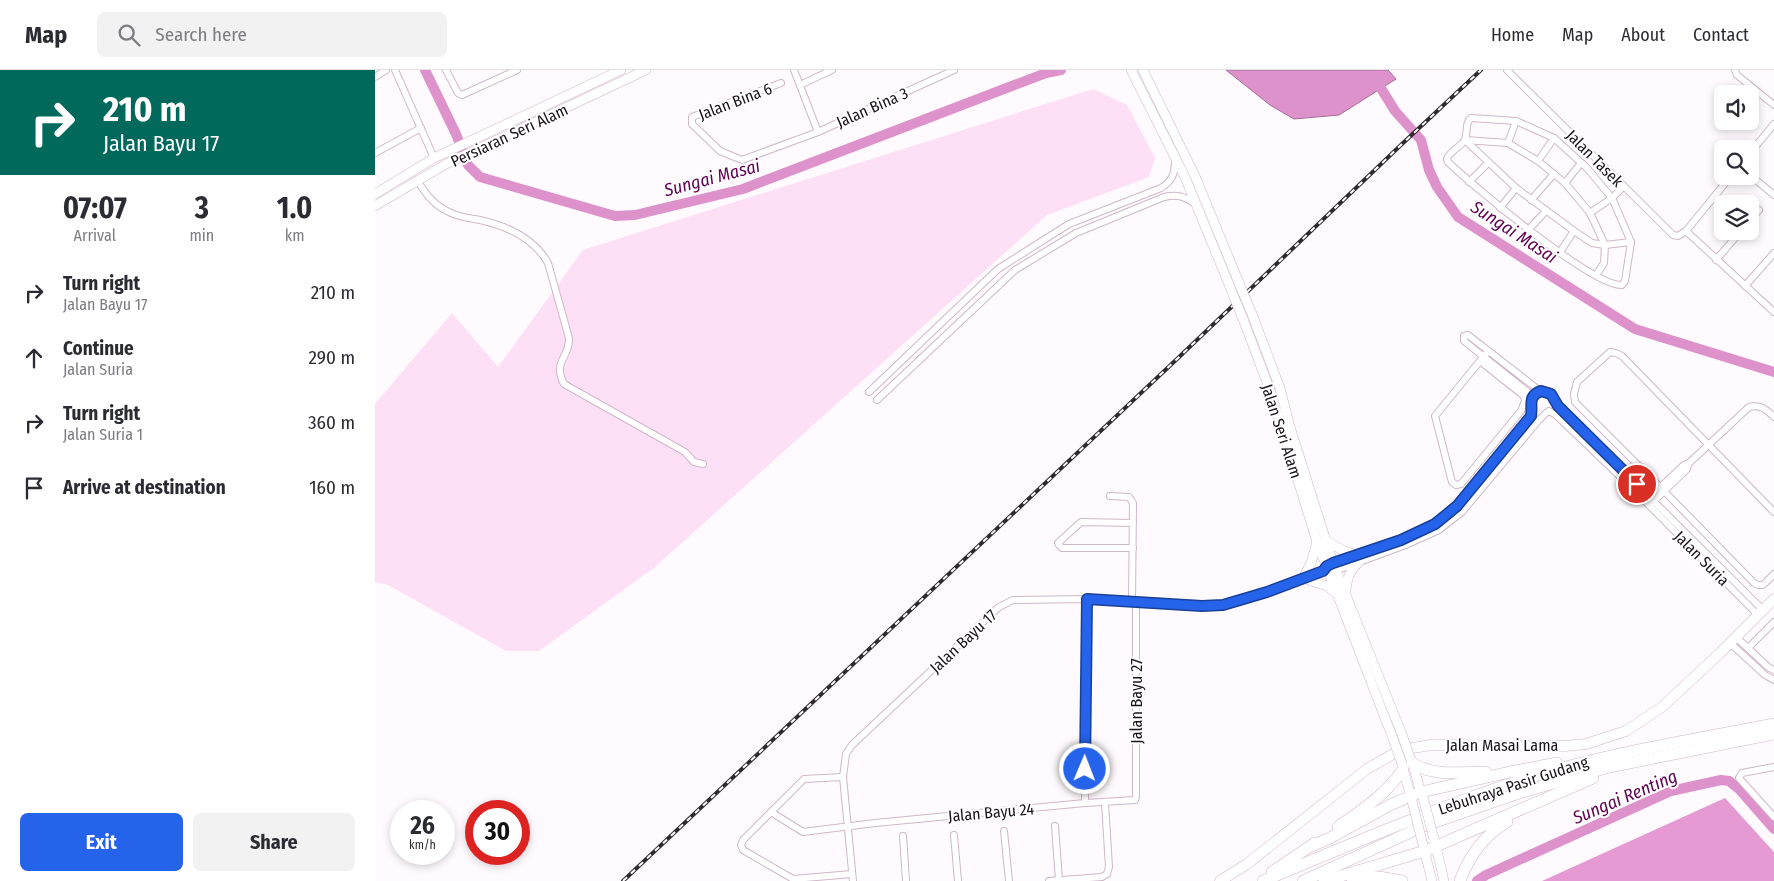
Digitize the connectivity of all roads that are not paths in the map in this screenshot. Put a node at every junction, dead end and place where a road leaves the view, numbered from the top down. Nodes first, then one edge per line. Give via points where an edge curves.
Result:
1 (386, 70) edge
2 (395, 70) edge
3 (446, 70) edge
4 (517, 70) edge
5 (621, 70) edge
6 (646, 70) edge
7 (794, 70) edge
8 (832, 70) edge
9 (954, 70) edge
10 (1131, 70) edge
11 (1143, 70) edge
12 (1507, 70) edge
13 (1735, 70) edge
14 (375, 77) edge
15 (781, 83) dead end
16 (800, 85) junction
17 (1774, 105) edge
18 (691, 120) joint
19 (1516, 121) junction
20 (1774, 124) edge
21 (421, 128) junction
22 (818, 132) junction
23 (1554, 138) junction
24 (1465, 140) junction
25 (1759, 142) edge
26 (1509, 143) junction
27 (375, 153) edge
28 (433, 158) junction
29 (1175, 159) junction
30 (1538, 161) junction
31 (1488, 163) junction
32 (1581, 163) junction
33 (1554, 174) junction
34 (417, 180) junction
35 (1469, 182) junction
36 (1759, 182) edge
37 (1565, 183) junction
38 (1724, 185) edge
39 (1623, 187) junction
40 (1516, 188) junction
41 (375, 194) edge
42 (1774, 195) edge
43 (1612, 198) junction
44 (1531, 200) junction
45 (1196, 205) junction
46 (375, 206) edge
47 (1500, 208) junction
48 (1546, 211) junction
49 (1591, 213) junction
50 (1529, 229) junction
51 (1574, 231) junction
52 (1686, 231) junction
53 (1733, 240) edge
54 (1631, 242) junction
55 (1605, 245) junction
56 (1560, 252) junction
57 (1774, 252) edge
58 (1716, 260) junction
59 (1596, 275) junction
60 (1235, 285) junction
61 (1745, 286) junction
62 (1774, 312) edge
63 (1484, 357) junction
64 (1540, 391) junction
65 (869, 392) dead end
66 (877, 400) dead end
67 (1531, 400) junction
68 (1554, 401) junction
69 (1532, 408) junction
70 (1547, 412) junction
71 (1774, 417) edge
72 (1510, 425) junction
73 (1708, 445) junction
74 (1507, 446) junction
75 (703, 464) dead end
76 (1662, 489) junction
77 (1110, 496) dead end
78 (1650, 501) junction
79 (1774, 512) edge
80 (1133, 523) junction
81 (1321, 541) junction
82 (1133, 548) junction
83 (1358, 558) junction
84 (1330, 569) junction
85 (1774, 574) edge
86 (1303, 578) junction
87 (1342, 594) junction
88 (1087, 599) junction
89 (1774, 599) edge
90 (1134, 602) junction
91 (1761, 612) junction
92 (1774, 622) edge
93 (1733, 640) junction
94 (1747, 648) junction
95 (1774, 670) edge
96 (1774, 680) edge
97 (1774, 724) edge
98 (1774, 734) edge
99 (1603, 757) junction
100 (1629, 763) junction
101 (1407, 764) junction
102 (1774, 767) edge
103 (1510, 772) junction
104 (843, 777) junction
105 (1416, 796) junction
106 (1135, 800) joint
107 (1542, 800) junction
108 (1105, 802) junction
109 (1085, 803) junction
110 (771, 812) junction
111 (1774, 817) edge
112 (847, 826) junction
113 (1055, 826) dead end
114 (1004, 831) dead end
115 (954, 835) dead end
116 (903, 836) dead end
117 (1435, 843) junction
118 (1309, 847) junction
119 (1424, 848) junction
120 (852, 877) edge
121 (1059, 880) edge
122 (906, 881) edge
123 (958, 881) edge
124 (1009, 881) edge
125 (1049, 881) edge
126 (1220, 881) edge
127 (1258, 881) edge
128 (1263, 881) edge
129 (1303, 881) edge
130 (1324, 881) edge
131 (1328, 881) edge
132 (1402, 881) edge
133 (1432, 881) edge
134 (1444, 881) edge
135 (1460, 881) edge

1 - 14 street
2 - 21 street
3 - 4 street via 462,95
5 - 28 main road, Persiaran Seri Alam
6 - 34 main road, Persiaran Seri Alam
7 - 16 street
8 - 16 street
9 - 22 street, Jalan Bina 3
10 - 29 main road, Jalan Seri Alam
11 - 60 main road, Jalan Seri Alam via 1195,176
12 - 39 street, Jalan Tasek
13 - 17 street
15 - 18 street, Jalan Bina 6
16 - 22 street
18 - 22 street, Jalan Bina 3 via 720,151 742,160
19 - 23 street
19 - 24 street via 1471,118 1467,122
19 - 26 street
20 - 25 street
21 - 27 street
21 - 28 street
23 - 30 street
23 - 32 street
24 - 26 street
24 - 31 street
24 - 35 street via 1447,159
26 - 30 street
28 - 41 main road, Persiaran Seri Alam
29 - 45 main road, Jalan Seri Alam
29 - 65 street via 1174,174 1161,188 1069,224 998,269
30 - 33 street
31 - 35 street
31 - 40 street
32 - 37 street
32 - 43 street
33 - 37 street
33 - 44 street
34 - 46 main road, Persiaran Seri Alam
34 - 75 street via 424,192 447,212 505,227 543,255 569,338 568,350 559,368 564,384 685,452 694,462
35 - 47 street
36 - 42 street
37 - 49 street
38 - 52 street
39 - 43 street
39 - 52 street, Jalan Tasek via 1673,235
40 - 44 street
40 - 47 street
43 - 49 street
43 - 54 street
44 - 48 street
45 - 60 main road, Jalan Seri Alam
45 - 66 street via 1176,195 1164,197 1076,233 1015,270
47 - 50 street
48 - 50 street
48 - 51 street
49 - 55 street
50 - 56 street
51 - 55 street via 1593,243
51 - 56 street
52 - 58 street
53 - 58 street
54 - 55 street
54 - 59 street via 1622,285
55 - 59 street via 1604,263
56 - 59 street
57 - 61 street
58 - 61 street
60 - 81 main road, Jalan Seri Alam, bridge via 1243,319
60 - 81 main road, Jalan Seri Alam, bridge via 1252,314 1280,388
61 - 62 street
63 - 64 street
63 - 67 street via 1529,393
63 - 72 street via 1524,396 1521,411
63 - 72 street via 1435,416 1455,485 1461,484
64 - 67 street
64 - 68 street via 1548,392
67 - 69 street
68 - 70 street
68 - 78 street
69 - 70 street via 1538,413
69 - 74 street via 1531,416
70 - 78 street via 1557,415
70 - 83 street via 1462,512 1439,530 1403,546
71 - 73 street via 1763,408 1749,407
72 - 74 street via 1514,432
73 - 76 street via 1683,465
73 - 76 street via 1616,353 1610,352 1577,382 1575,402
73 - 79 street
74 - 83 street via 1457,506 1435,524
76 - 78 street
76 - 85 street via 1754,583 1763,585
77 - 80 street, Jalan Bayu 27 via 1131,498
78 - 91 street, Jalan Suria
78 - 91 street, Jalan Suria via 1671,517
80 - 82 street, Jalan Bayu 27
80 - 82 street via 1081,522 1058,543 1062,548
81 - 83 main road
81 - 84 main road, Jalan Seri Alam
81 - 86 main road
82 - 90 street, Jalan Bayu 27
83 - 84 street
83 - 87 main road
84 - 86 street, Jalan Bayu 17
84 - 87 main road, Jalan Seri Alam
86 - 87 main road
86 - 90 street, Jalan Bayu 17 via 1223,605
87 - 101 main road, Jalan Seri Alam, bridge
88 - 90 street, Jalan Bayu 17
88 - 104 street, Jalan Bayu 17 via 1013,600 999,607 852,745 846,754
88 - 109 street
89 - 91 main road, Jalan Masai Lama
90 - 106 street, Jalan Bayu 27
91 - 93 main road, Jalan Masai Lama
92 - 94 street
93 - 94 street
93 - 96 street via 1765,675
93 - 126 main road, Jalan Masai Lama via 1662,707 1626,731 1604,739 1565,746 1431,745 1401,750 1367,769 1247,864
94 - 95 street
97 - 99 highway, Lebuhraya Pasir Gudang
98 - 100 highway, Lebuhraya Pasir Gudang
99 - 103 highway
99 - 128 highway, Lebuhraya Pasir Gudang via 1517,781 1423,814
100 - 107 highway
100 - 129 highway, Lebuhraya Pasir Gudang via 1519,793 1426,825
101 - 103 highway via 1445,773
101 - 105 main road, Jalan Seri Alam
101 - 118 highway via 1379,798
102 - 111 street via 1742,773 1739,778
103 - 105 highway
104 - 110 street via 805,779
104 - 112 street, Jalan Bayu 17
105 - 117 main road, bridge
105 - 118 highway
105 - 119 main road, bridge
106 - 108 street, Jalan Bayu 24
107 - 117 highway
107 - 135 highway via 1486,837 1469,858
108 - 109 street, Jalan Bayu 24
108 - 121 street via 1107,874
109 - 112 street, Jalan Bayu 24
110 - 112 street, Jalan Bayu 24 via 803,832
110 - 120 street via 743,840 743,850 793,879
112 - 120 street, Jalan Bayu 17
113 - 121 street
114 - 124 street
115 - 123 street
116 - 122 street
117 - 119 highway
117 - 134 main road
118 - 127 highway
119 - 130 highway
119 - 133 main road
121 - 125 street
131 - 132 highway via 1362,876

